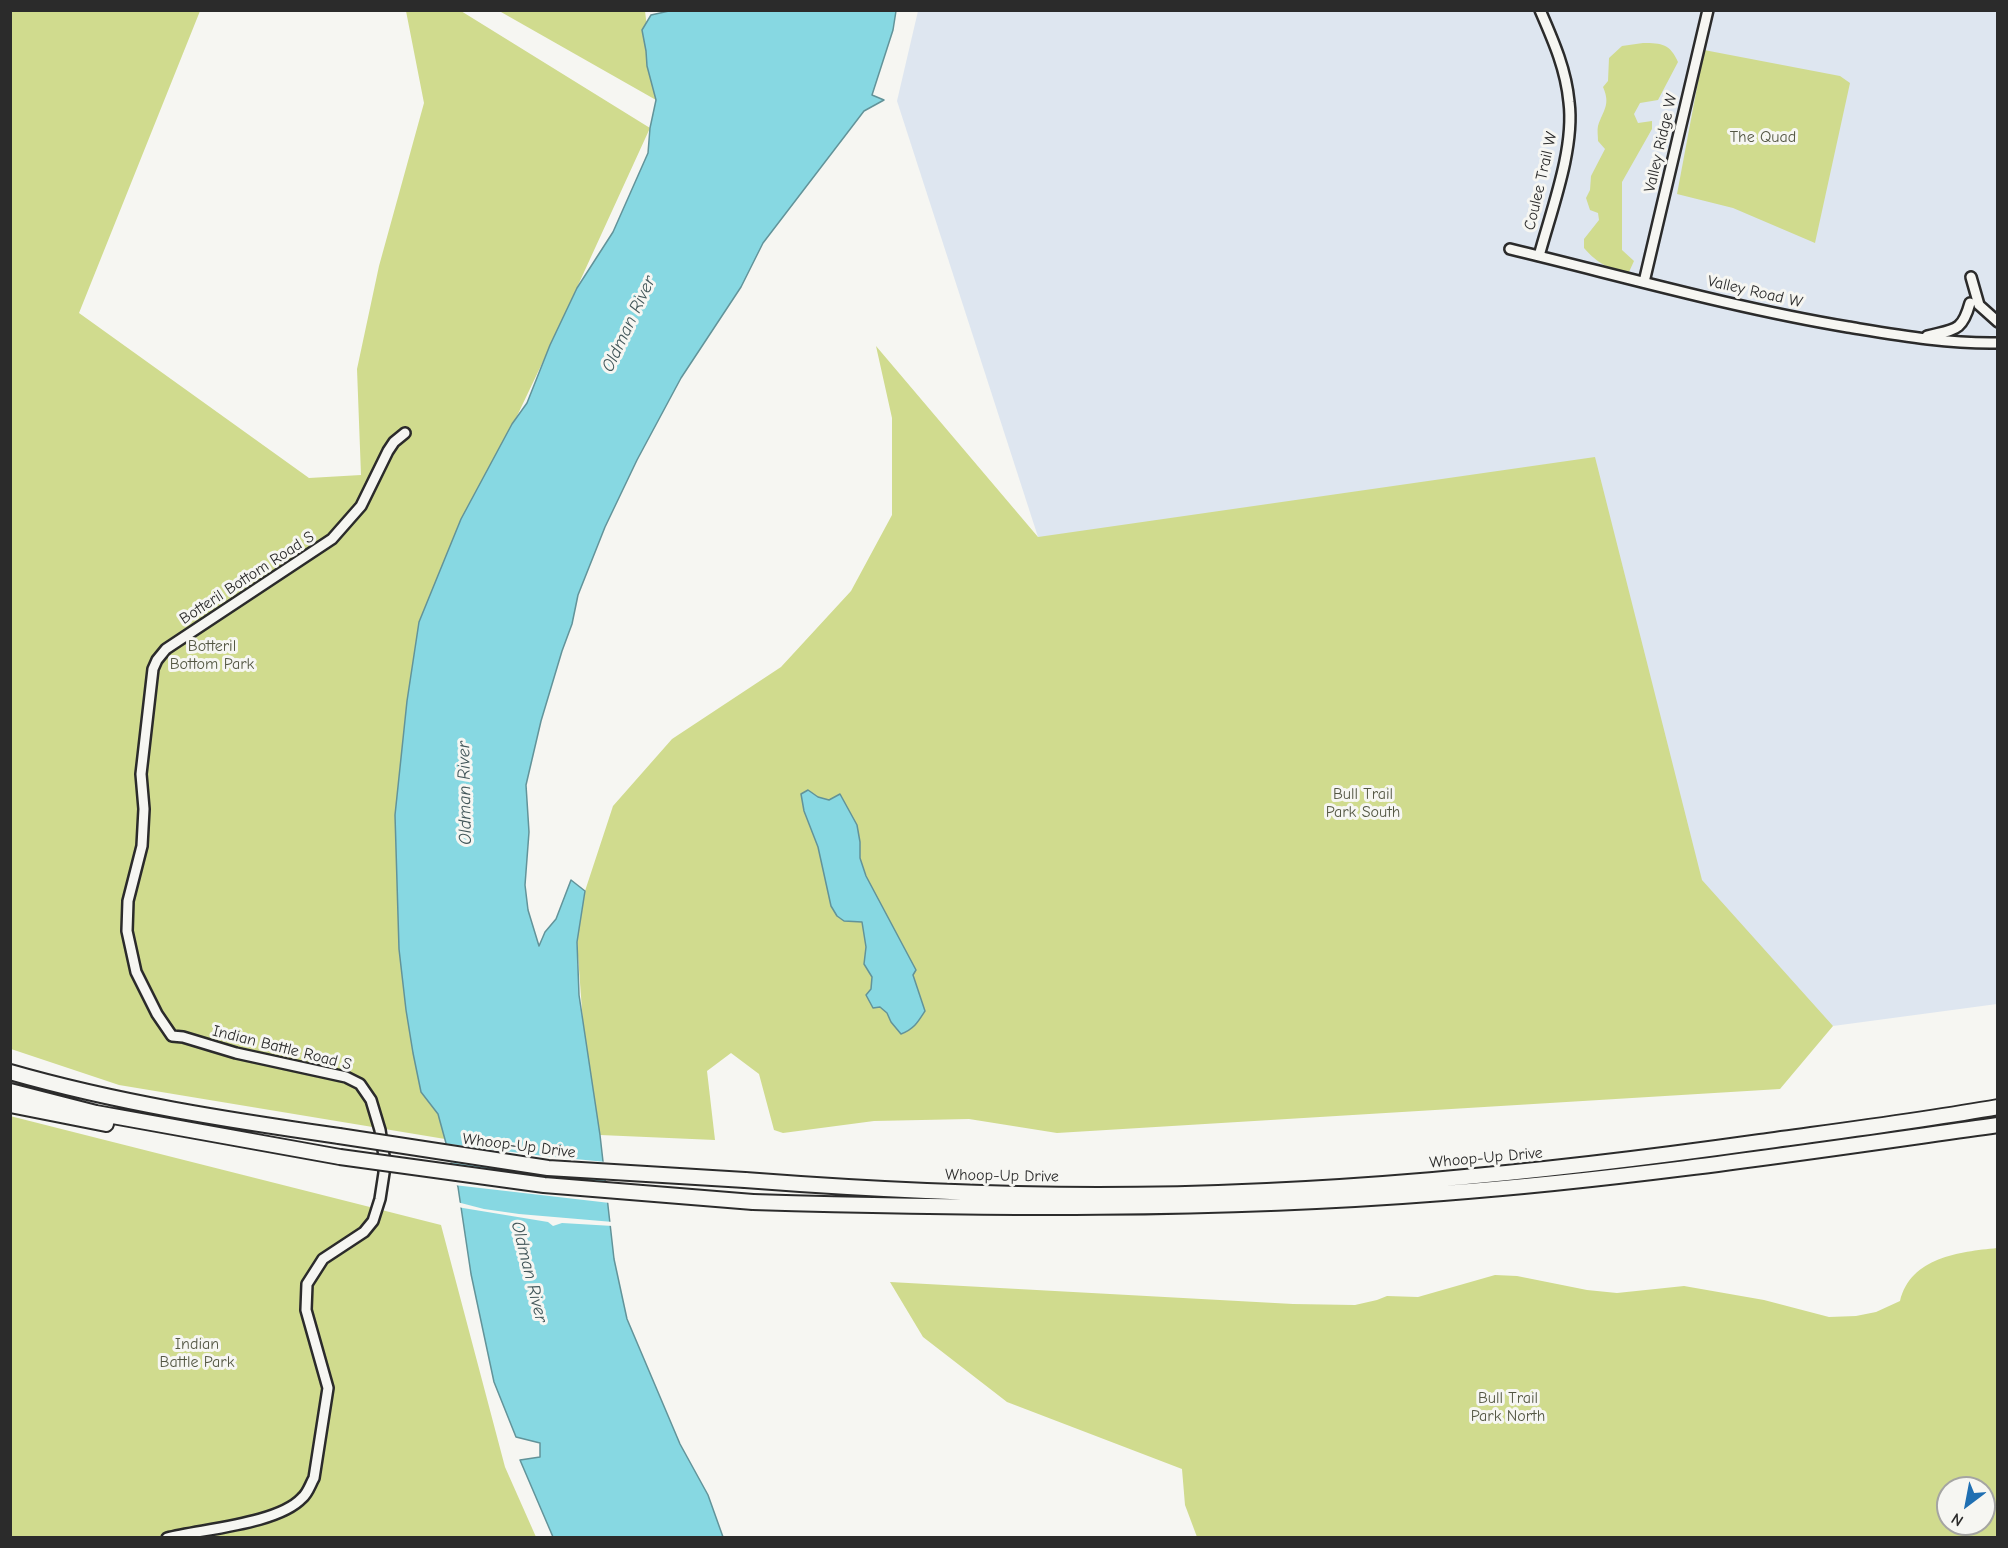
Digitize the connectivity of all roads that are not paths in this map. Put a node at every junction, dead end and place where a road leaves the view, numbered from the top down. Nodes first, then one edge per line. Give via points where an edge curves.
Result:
1 (1540, 10) edge
2 (1708, 10) edge
3 (1510, 249) dead end
4 (1539, 256) junction
5 (1971, 277) dead end
6 (1644, 282) junction
7 (1970, 303) dead end
8 (1998, 322) edge
9 (1919, 338) junction
10 (1998, 343) edge
11 (405, 433) dead end
12 (172, 1036) joint
13 (10, 1066) edge
14 (10, 1072) edge
15 (46, 1082) junction
16 (10, 1091) edge
17 (10, 1105) edge
18 (1998, 1106) edge
19 (1998, 1125) edge
20 (340, 1157) junction
21 (167, 1538) edge

1 - 4 street, Coulee Trail W via 1558,54 1570,105 1567,146
2 - 6 street, Valley Ridge W
3 - 4 street, Valley Road W
4 - 6 street, Valley Road W
5 - 8 street via 1979,304
6 - 9 street, Valley Road W via 1821,322
7 - 9 street via 1961,326
9 - 10 street, Valley Road W
11 - 12 street, Botteril Bottom Road S via 388,451 361,506 332,539 166,649 153,669 141,774 142,846 128,901 127,931 136,972
12 - 21 street, Indian Battle Road S via 356,1081 371,1100 384,1165 383,1189 373,1221 364,1232 323,1259 307,1284 306,1310 328,1388 314,1478 308,1490 298,1502 273,1515
13 - 15 highway
14 - 15 highway, Whoop-Up Drive
15 - 18 highway, Whoop-Up Drive, bridge via 240,1122 548,1168 865,1189 1065,1194 1341,1186 1540,1170 1627,1161
16 - 20 highway, Whoop-Up Drive via 96,1113
17 - 20 highway via 209,1142
19 - 20 highway, Whoop-Up Drive, bridge via 1638,1174 1444,1193 1098,1208 753,1202 544,1185

